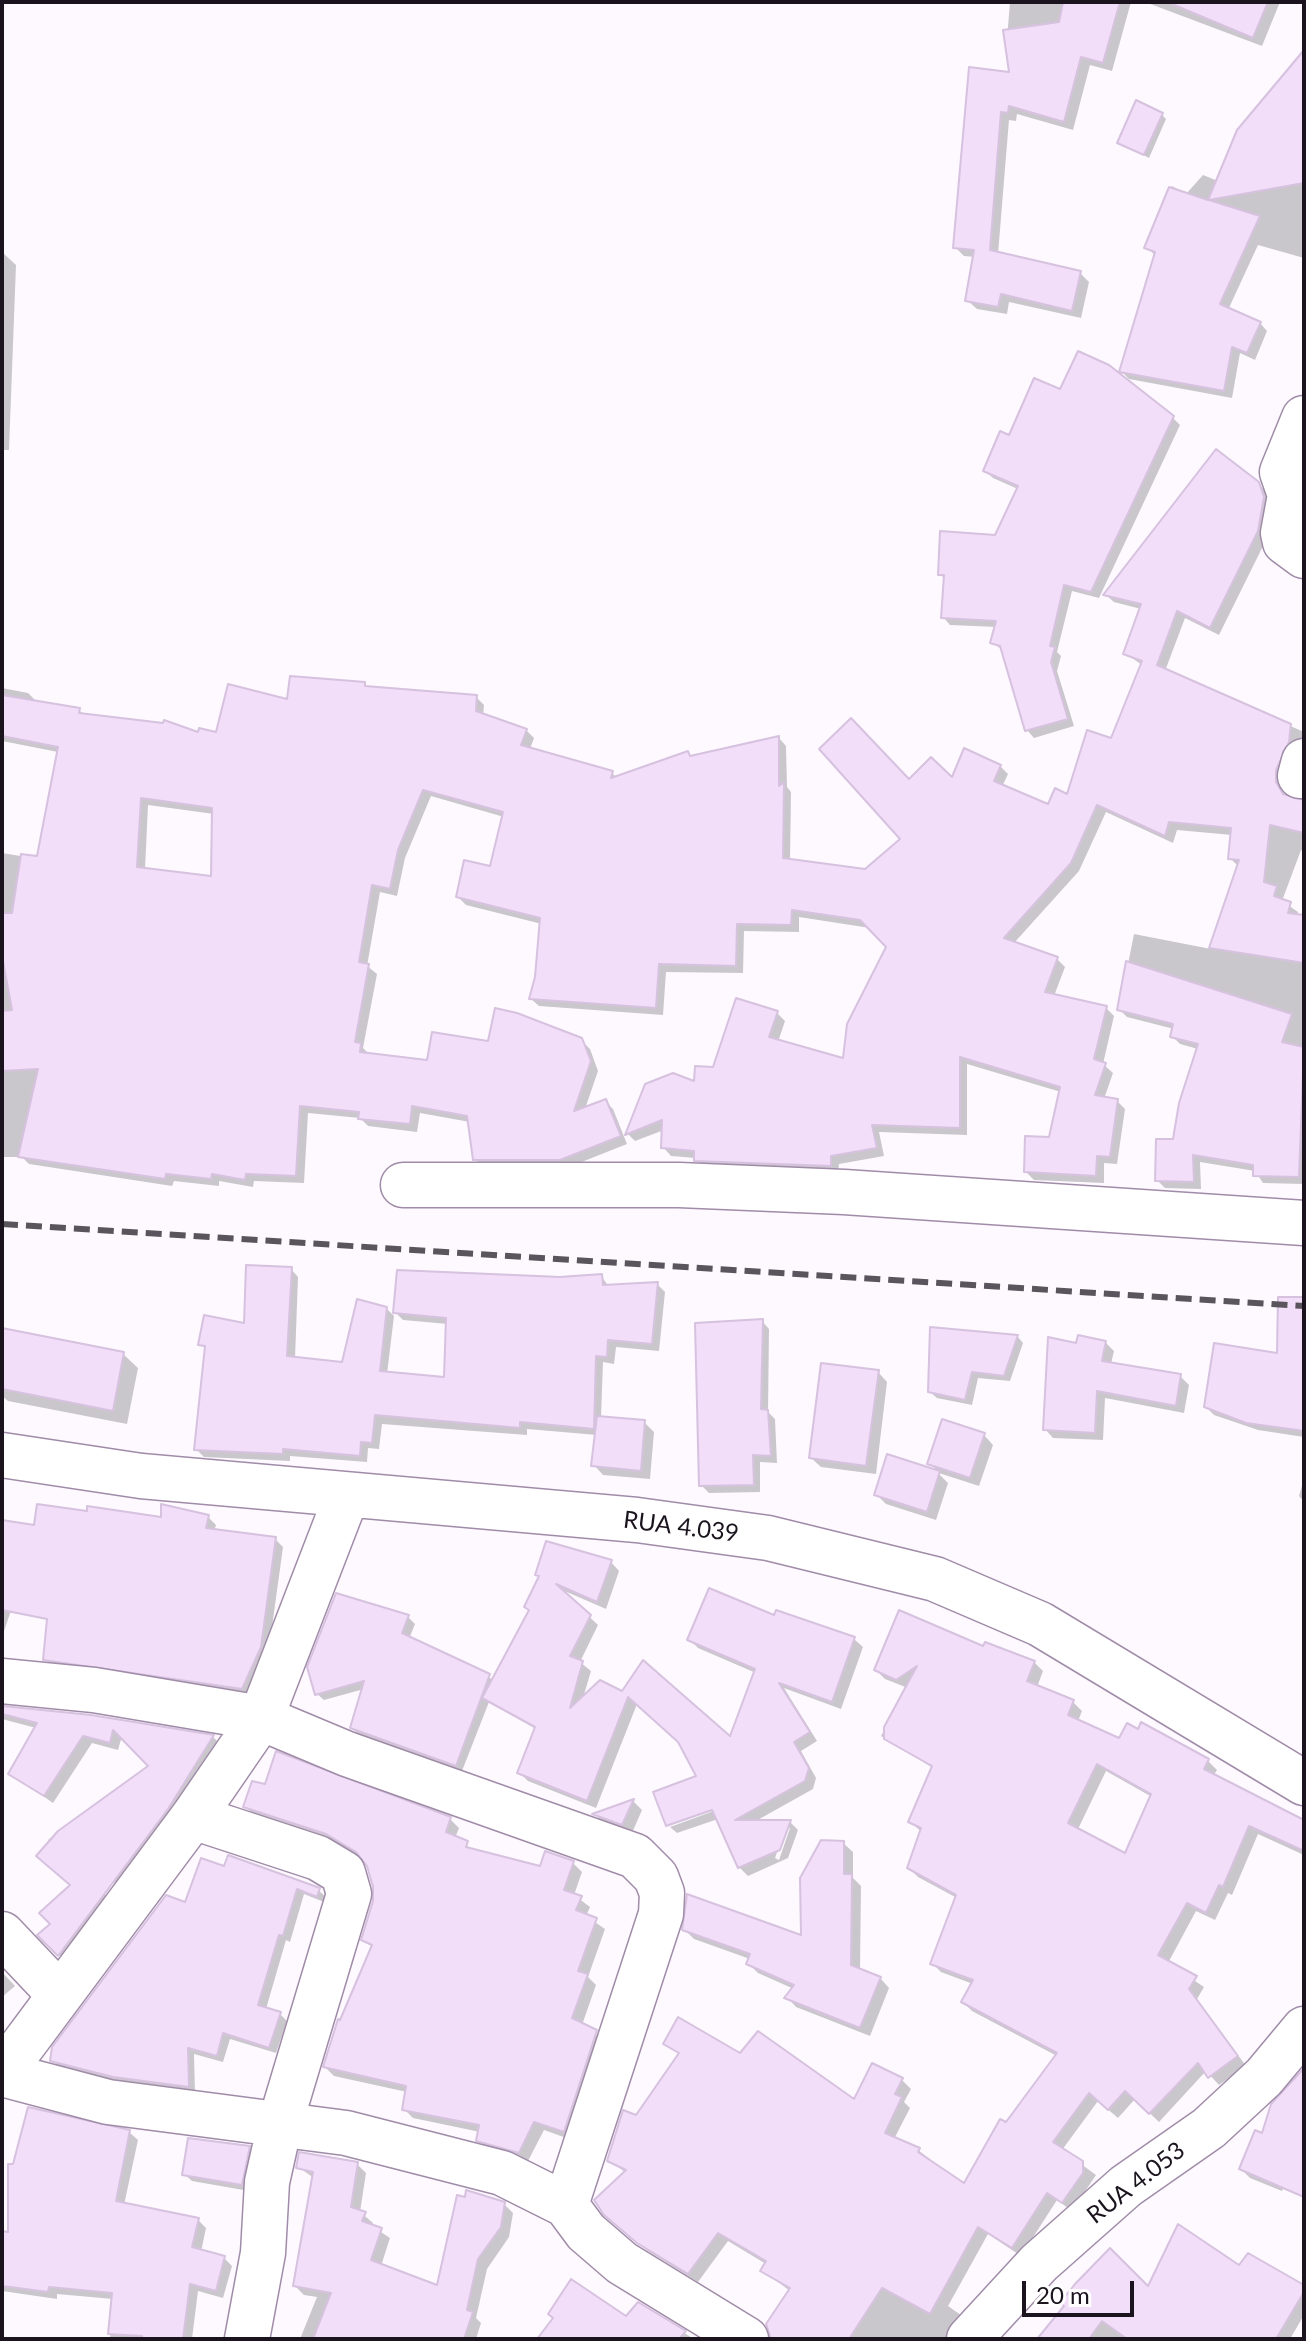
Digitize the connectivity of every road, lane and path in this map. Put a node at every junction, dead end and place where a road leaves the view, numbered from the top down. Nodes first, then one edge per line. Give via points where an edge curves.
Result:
1 (1304, 418) edge
2 (1304, 556) edge
3 (403, 1185) dead end
4 (1304, 1223) edge
5 (2, 1455) edge
6 (347, 1495) junction
7 (2, 1681) edge
8 (261, 1718) junction
9 (1304, 1783) edge
10 (193, 1817) junction
11 (2, 1934) edge
12 (59, 1994) junction
13 (1304, 2029) edge
14 (2, 2074) edge
15 (280, 2124) junction
16 (566, 2205) junction
17 (247, 2339) edge
18 (746, 2339) edge
19 (969, 2339) edge

1 - 2 street via 1282,472 1290,495 1285,542
3 - 4 street via 769,1189
5 - 6 street, RUA 4.039 via 141,1476
6 - 8 street
6 - 9 street, RUA 4.039 via 637,1520 768,1538 935,1579 1040,1624
7 - 8 street via 94,1690
8 - 10 street
8 - 16 street via 347,1754 635,1856 656,1877 661,1914
10 - 12 street
10 - 15 street via 318,1858 343,1873 349,1894
11 - 12 street
12 - 14 street
13 - 19 street, RUA 4.053 via 1264,2077 1209,2128 1126,2186 1039,2263
14 - 15 street via 108,2102
15 - 16 street via 346,2133 502,2173
15 - 17 street via 267,2182 263,2253
16 - 18 street via 586,2232 622,2263

